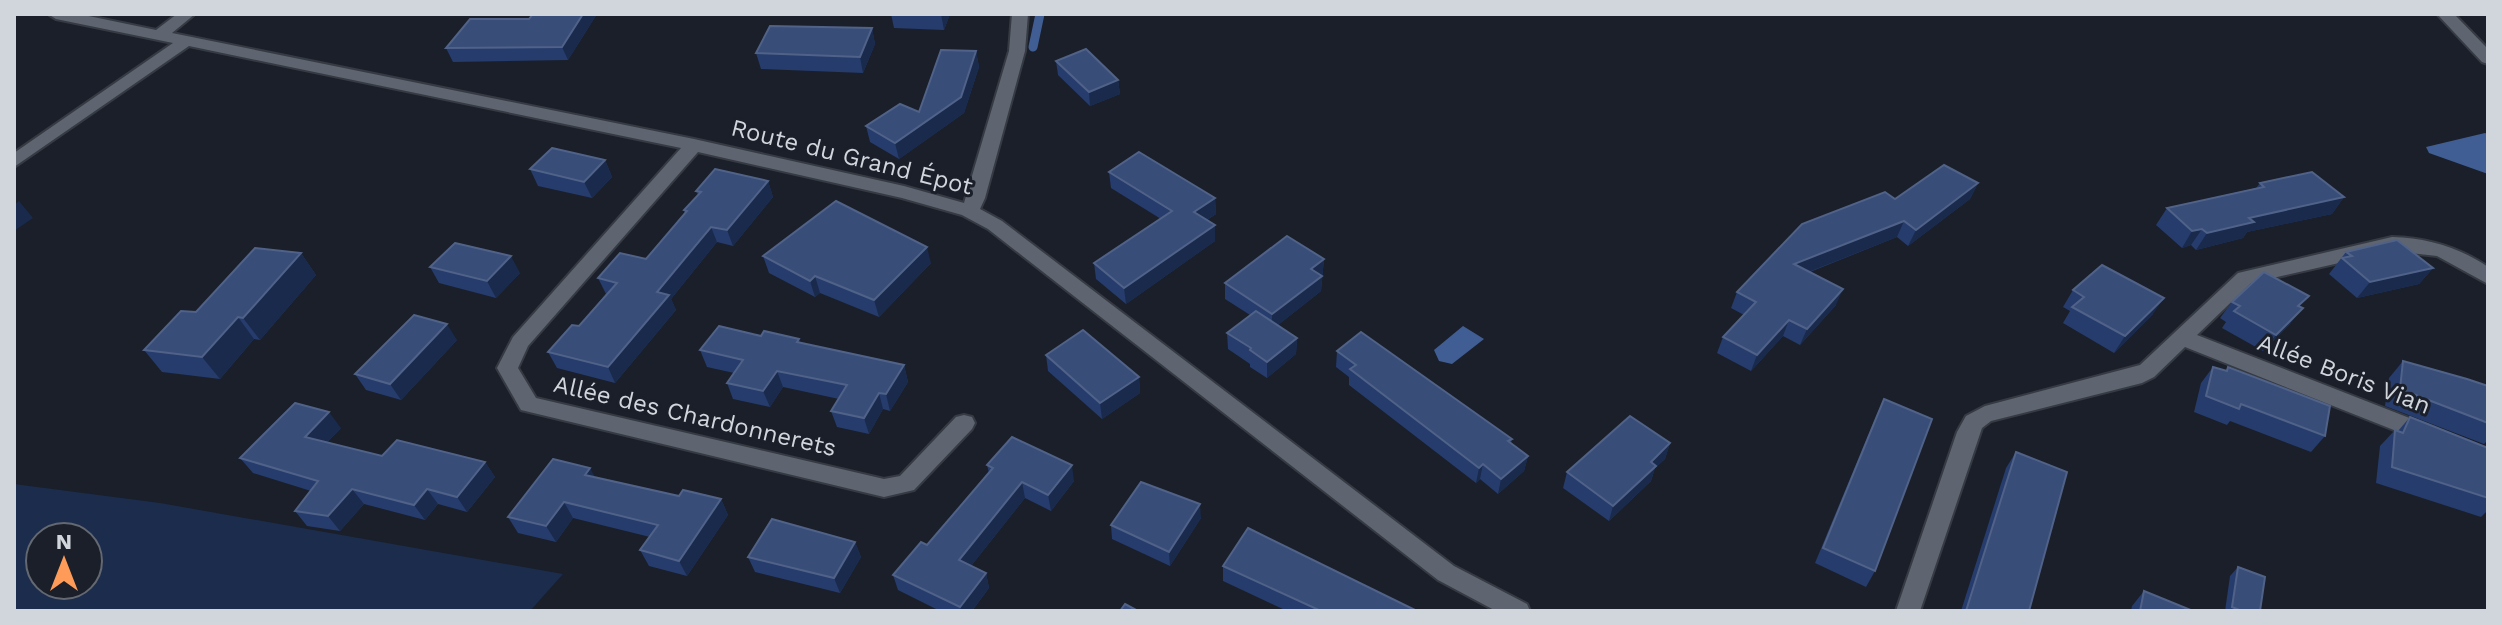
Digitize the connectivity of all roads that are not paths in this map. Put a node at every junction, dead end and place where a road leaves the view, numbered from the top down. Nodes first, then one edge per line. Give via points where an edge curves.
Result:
1 (56, 14) edge
2 (187, 14) edge
3 (1020, 14) edge
4 (2445, 14) edge
5 (159, 35) junction
6 (186, 41) junction
7 (2488, 59) edge
8 (694, 145) junction
9 (14, 161) edge
10 (969, 211) junction
11 (2488, 277) edge
12 (2182, 337) junction
13 (964, 423) dead end
14 (2444, 441) edge
15 (1518, 611) edge
16 (1908, 611) edge

1 - 5 street, Route du Grand Épot
2 - 5 street
3 - 10 street via 1017,51
4 - 7 street
5 - 6 street, Route du Grand Épot
6 - 8 street, Route du Grand Épot
6 - 9 street
8 - 10 street, Route du Grand Épot
8 - 13 street, Allée des Chardonnerets via 520,342 507,368 529,404 884,488 906,484
10 - 15 street, Route du Grand Épot via 995,225 1446,573
11 - 12 street via 2441,249 2392,244 2245,278
12 - 14 street, Allée Boris Vian
12 - 16 street via 2135,377 2000,408 1974,422

